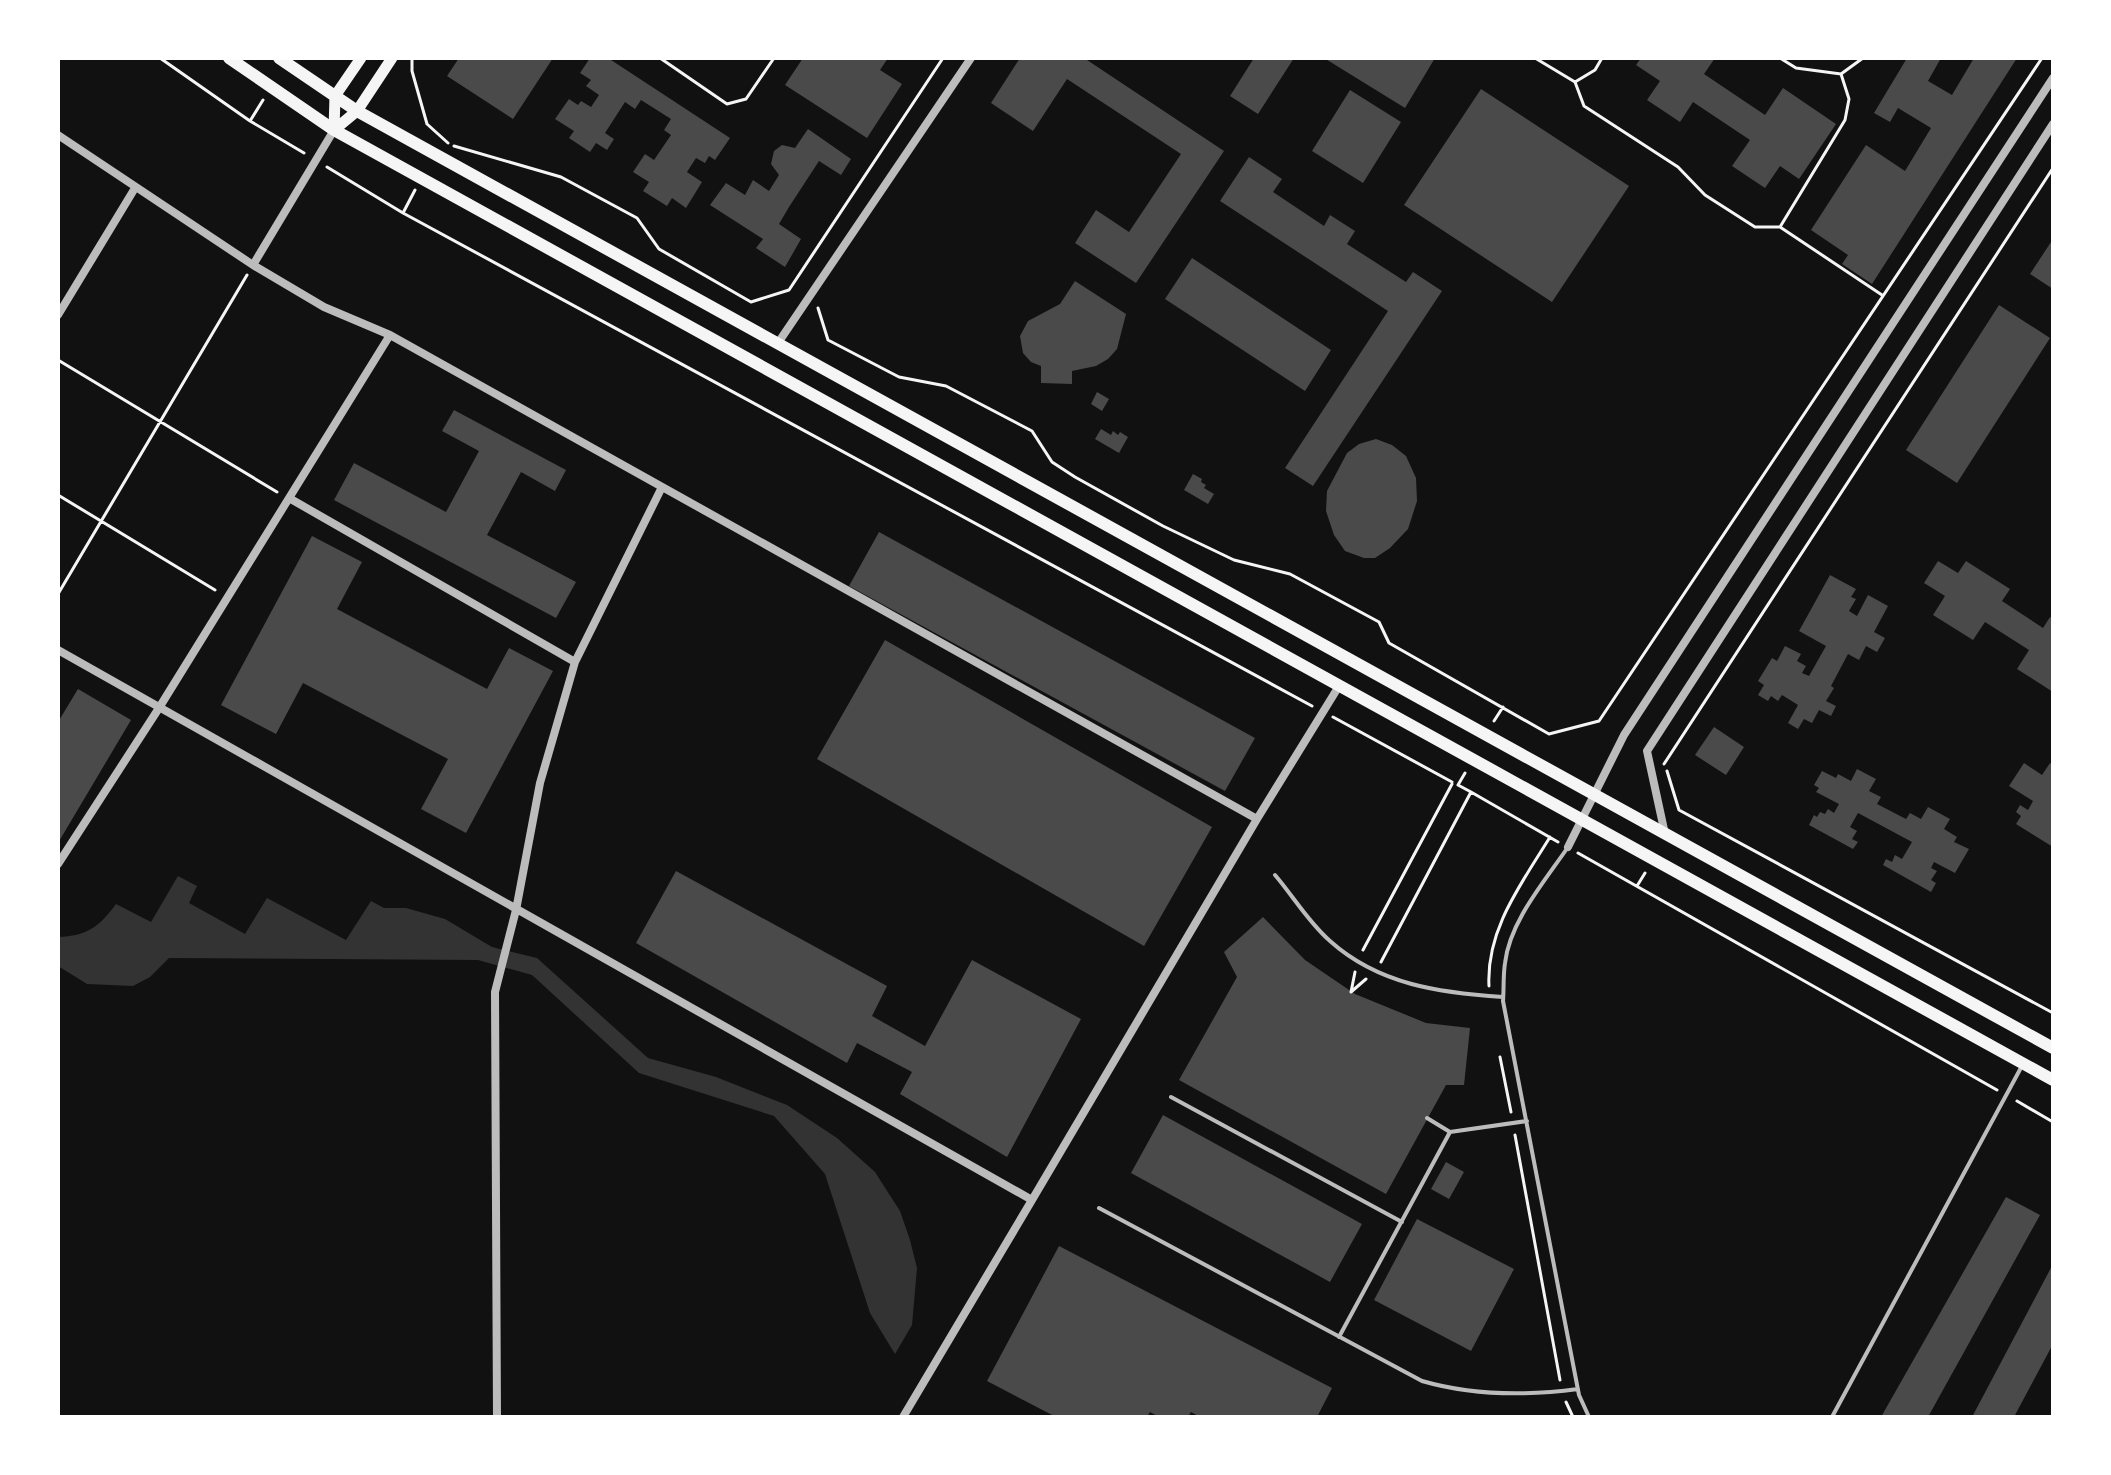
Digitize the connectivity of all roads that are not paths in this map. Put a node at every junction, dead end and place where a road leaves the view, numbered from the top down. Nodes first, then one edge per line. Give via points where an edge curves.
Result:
1 (229, 58) edge
2 (279, 58) edge
3 (361, 58) edge
4 (392, 58) edge
5 (971, 58) edge
6 (2053, 78) edge
7 (335, 96) junction
8 (357, 111) junction
9 (2053, 124) edge
10 (334, 130) junction
11 (58, 135) edge
12 (135, 188) junction
13 (253, 265) junction
14 (58, 293) edge
15 (68, 299) junction
16 (58, 315) edge
17 (390, 335) junction
18 (778, 343) junction
19 (662, 487) junction
20 (289, 498) junction
21 (58, 650) edge
22 (575, 662) junction
23 (1339, 686) junction
24 (159, 708) junction
25 (1594, 795) junction
26 (1257, 819) junction
27 (1582, 820) junction
28 (1665, 835) junction
29 (1568, 847) joint
30 (58, 864) edge
31 (1275, 875) dead end
32 (516, 910) junction
33 (1503, 997) junction
34 (2053, 1048) edge
35 (2023, 1064) junction
36 (2053, 1080) edge
37 (1171, 1097) dead end
38 (1427, 1118) dead end
39 (1527, 1121) junction
40 (1450, 1132) junction
41 (1032, 1200) junction
42 (1099, 1208) dead end
43 (1402, 1222) junction
44 (1339, 1337) junction
45 (1578, 1389) junction
46 (497, 1417) edge
47 (903, 1417) edge
48 (1589, 1417) edge
49 (1832, 1417) edge

1 - 10 main road
2 - 7 main road
3 - 7 main road
4 - 8 main road
5 - 18 street
6 - 25 street via 1624,735
7 - 8 main road
7 - 10 main road
8 - 10 main road
8 - 18 main road
9 - 28 street via 1647,751
10 - 13 street
10 - 23 main road
11 - 12 street
12 - 13 street
12 - 15 street
13 - 17 street via 324,307
14 - 15 street
15 - 16 street
17 - 19 street
17 - 20 street
18 - 25 main road
19 - 22 street
19 - 26 street
20 - 22 street
20 - 24 street
21 - 24 street
22 - 32 street via 540,783
23 - 26 street
23 - 27 main road
24 - 30 street
24 - 32 street
25 - 27 street
25 - 28 main road
26 - 41 street
27 - 29 street
27 - 35 main road
28 - 34 main road
29 - 33 lane via 1516,930 1505,961
31 - 33 lane via 1329,941 1357,961 1407,985
32 - 41 street
32 - 46 street via 495,992
33 - 39 lane
35 - 36 main road
35 - 49 lane
37 - 43 lane
38 - 40 lane
39 - 40 lane
39 - 45 lane
40 - 43 lane
41 - 47 street
42 - 44 lane
43 - 44 lane
44 - 45 lane via 1422,1381 1453,1390 1498,1395
45 - 48 lane

